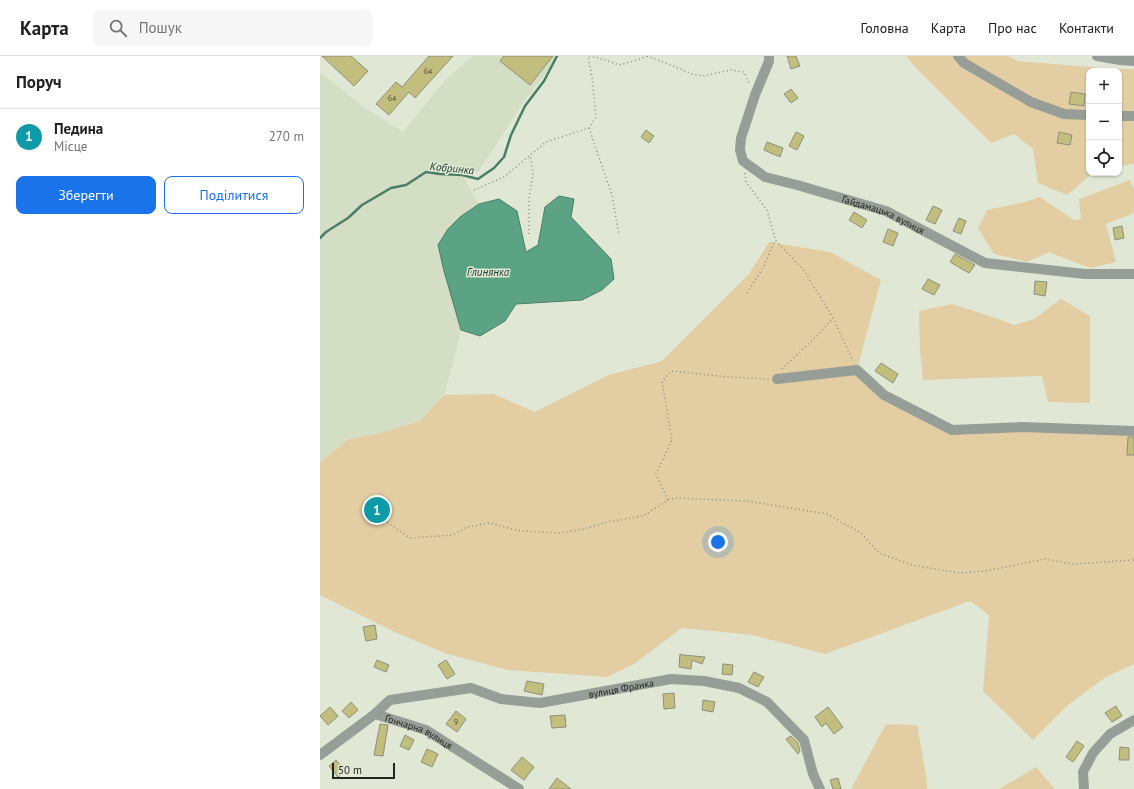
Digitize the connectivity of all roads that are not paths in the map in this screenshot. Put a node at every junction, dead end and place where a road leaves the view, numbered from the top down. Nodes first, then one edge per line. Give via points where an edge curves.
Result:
1 (769, 56) edge
2 (958, 56) edge
3 (1097, 56) edge
4 (1134, 61) edge
5 (1086, 115) edge
6 (1122, 116) edge
7 (1134, 116) edge
8 (1134, 274) edge
9 (777, 379) road end
10 (1134, 431) edge
11 (374, 714) junction
12 (1134, 720) edge
13 (320, 755) edge
14 (519, 789) edge
15 (820, 789) edge
16 (1084, 789) edge

1 - 8 street, Гайдамацька вулиця via 741,138 740,150 743,161 765,177 886,211 986,263 1085,274
2 - 5 street via 964,63 1030,102 1064,114
3 - 4 street
6 - 7 street
9 - 10 street via 857,370 884,395 952,430 1022,427
11 - 13 street, Гончарна вулиця
11 - 14 street, Гончарна вулиця via 426,730
11 - 15 street, вулиця Франка via 390,700 471,688 501,700 540,703 671,679 704,681 739,688 767,702 804,740
12 - 16 street via 1110,734 1093,753 1084,772

